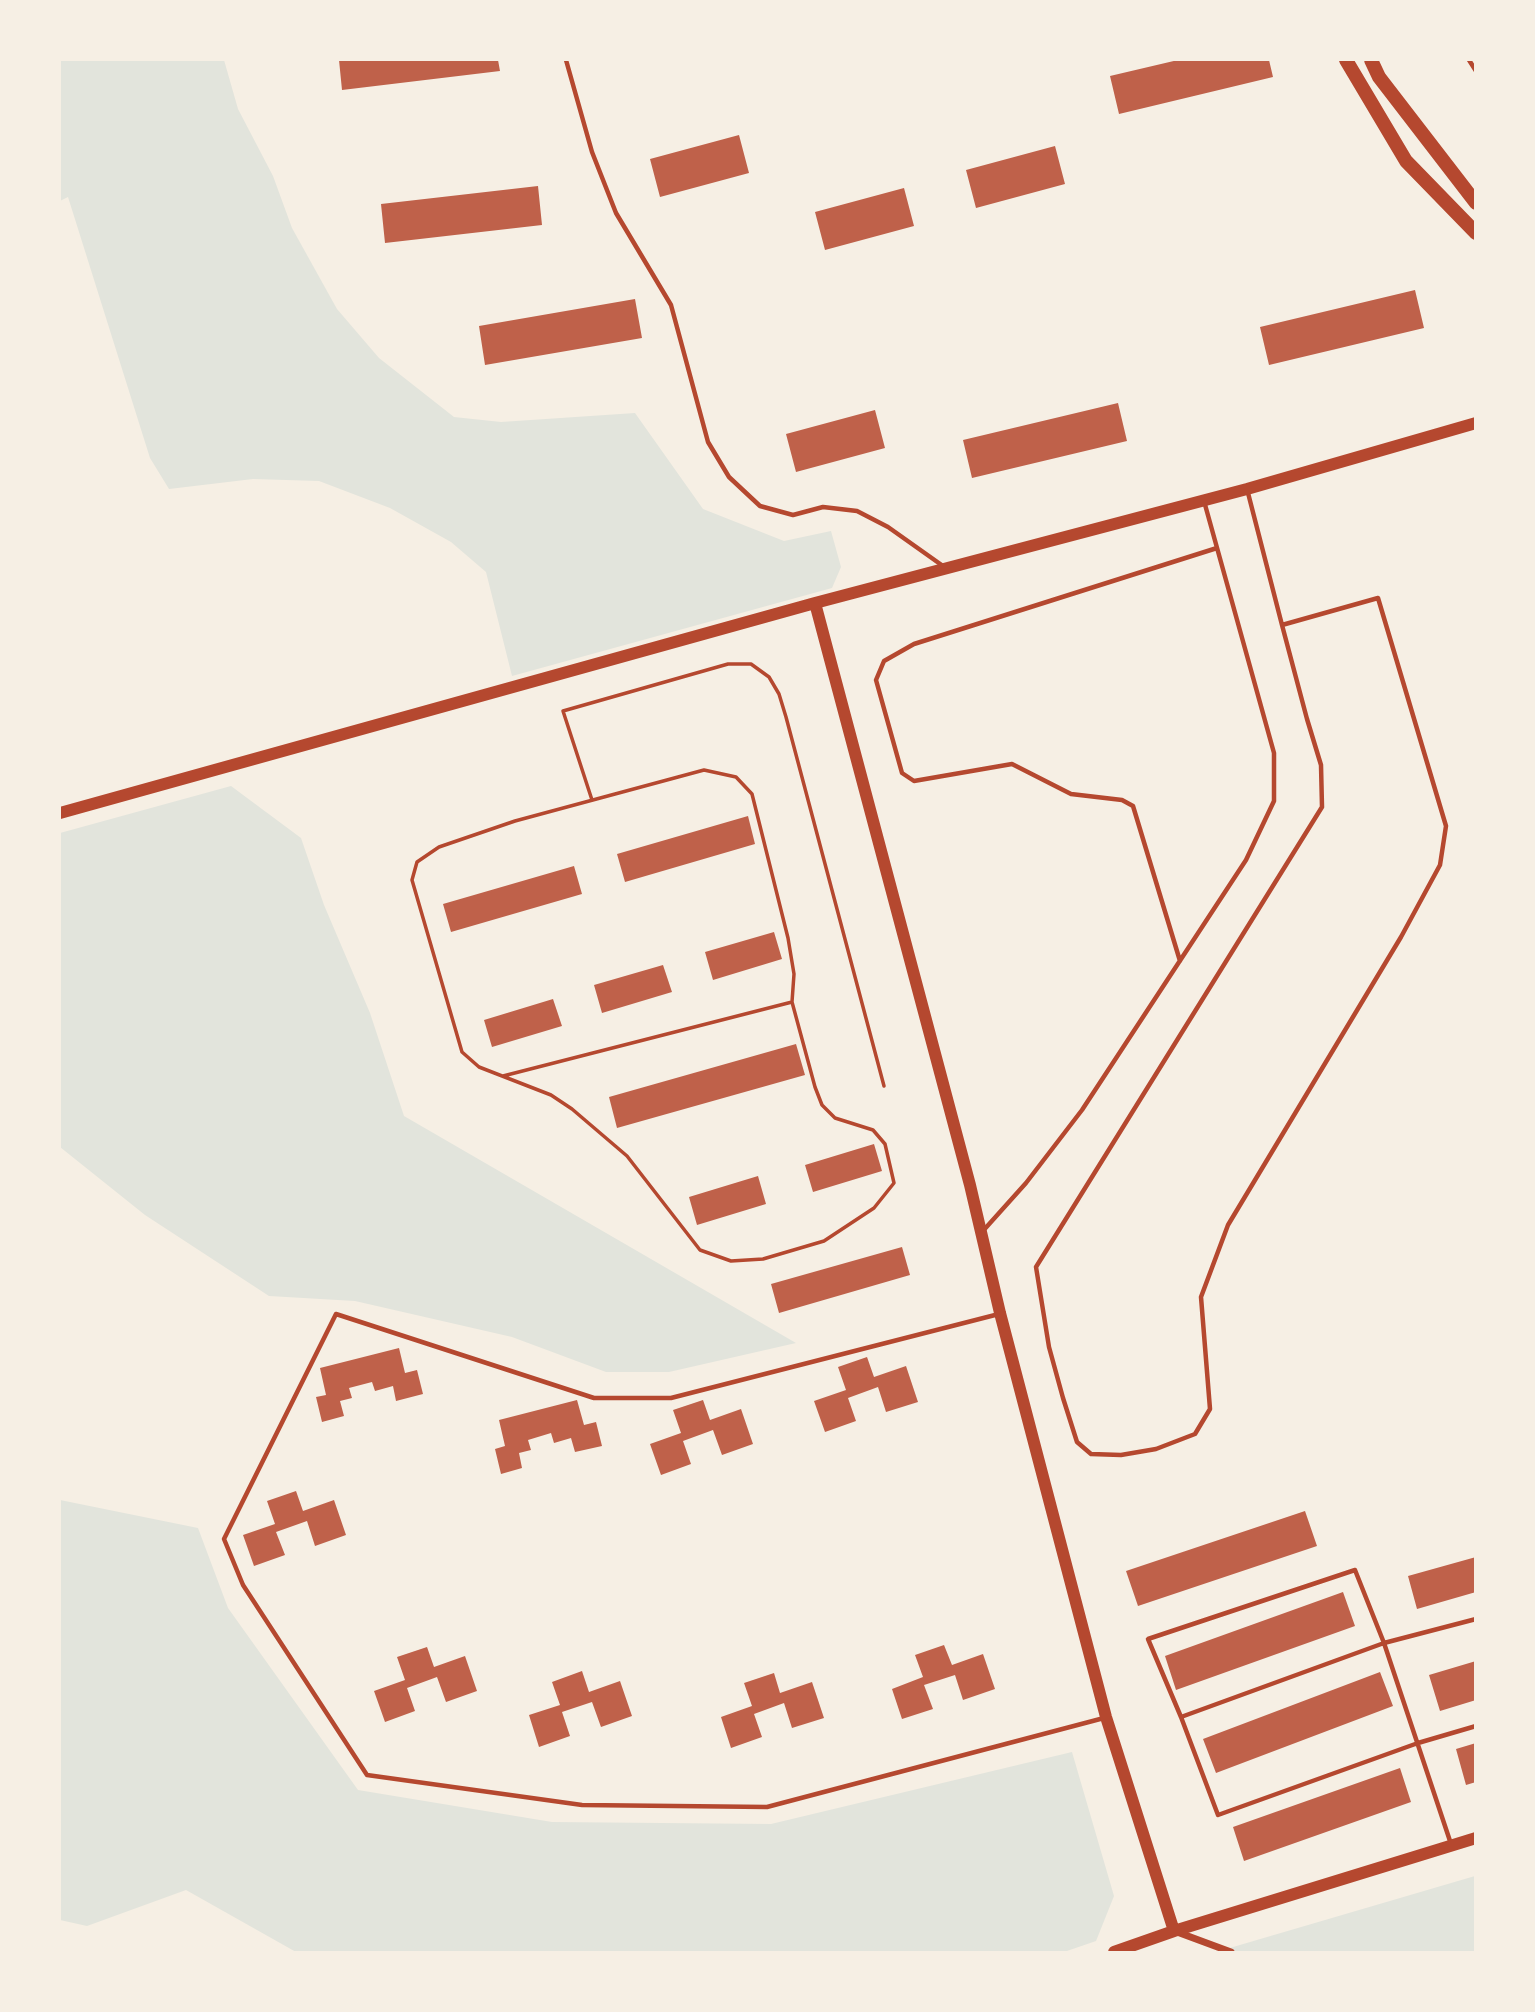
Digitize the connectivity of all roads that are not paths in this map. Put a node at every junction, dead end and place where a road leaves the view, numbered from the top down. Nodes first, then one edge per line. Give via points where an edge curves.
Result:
1 (566, 60) edge
2 (1346, 60) edge
3 (1371, 60) edge
4 (1469, 60) edge
5 (1475, 71) edge
6 (1475, 203) edge
7 (1475, 233) edge
8 (1475, 423) edge
9 (1247, 489) junction
10 (1204, 500) junction
11 (1217, 548) junction
12 (946, 569) junction
13 (815, 603) junction
14 (1282, 625) junction
15 (60, 813) edge
16 (1180, 961) junction
17 (981, 1233) junction
18 (1000, 1313) junction
19 (1475, 1619) edge
20 (1384, 1643) junction
21 (1106, 1717) junction
22 (1181, 1717) junction
23 (1475, 1726) edge
24 (1418, 1743) junction
25 (1475, 1838) edge
26 (1451, 1843) junction
27 (1174, 1931) junction
28 (1114, 1952) edge
29 (1231, 1952) edge

1 - 12 lane via 592,152 616,213 671,305 708,442 729,477 760,506 793,514 823,506 857,511 888,527
2 - 7 main road via 1406,160
3 - 6 main road via 1379,77
4 - 5 lane
8 - 9 street
9 - 10 street
9 - 14 lane
10 - 11 lane
10 - 12 street
11 - 16 lane via 1274,753 1274,801 1246,860
11 - 16 lane via 914,644 884,661 876,680 902,773 914,781 1012,764 1071,794 1122,800 1133,806
12 - 13 street
13 - 15 street
13 - 17 street
14 - 14 lane via 1378,598 1446,826 1440,865 1228,1226 1201,1297 1209,1409 1195,1434 1156,1449 1091,1454 1077,1441 1063,1398 1035,1267 1322,807 1321,765
16 - 17 lane via 1082,1110 1027,1183
17 - 18 street
18 - 21 street
18 - 21 lane via 671,1398 594,1398 336,1314 224,1539 243,1585 367,1775 582,1805 767,1807
19 - 20 lane
20 - 22 lane
20 - 22 lane via 1354,1570 1148,1639
20 - 24 lane
21 - 27 street
22 - 24 lane via 1218,1815
23 - 24 lane
24 - 26 lane
25 - 26 street
26 - 27 street
27 - 28 street
27 - 29 street

